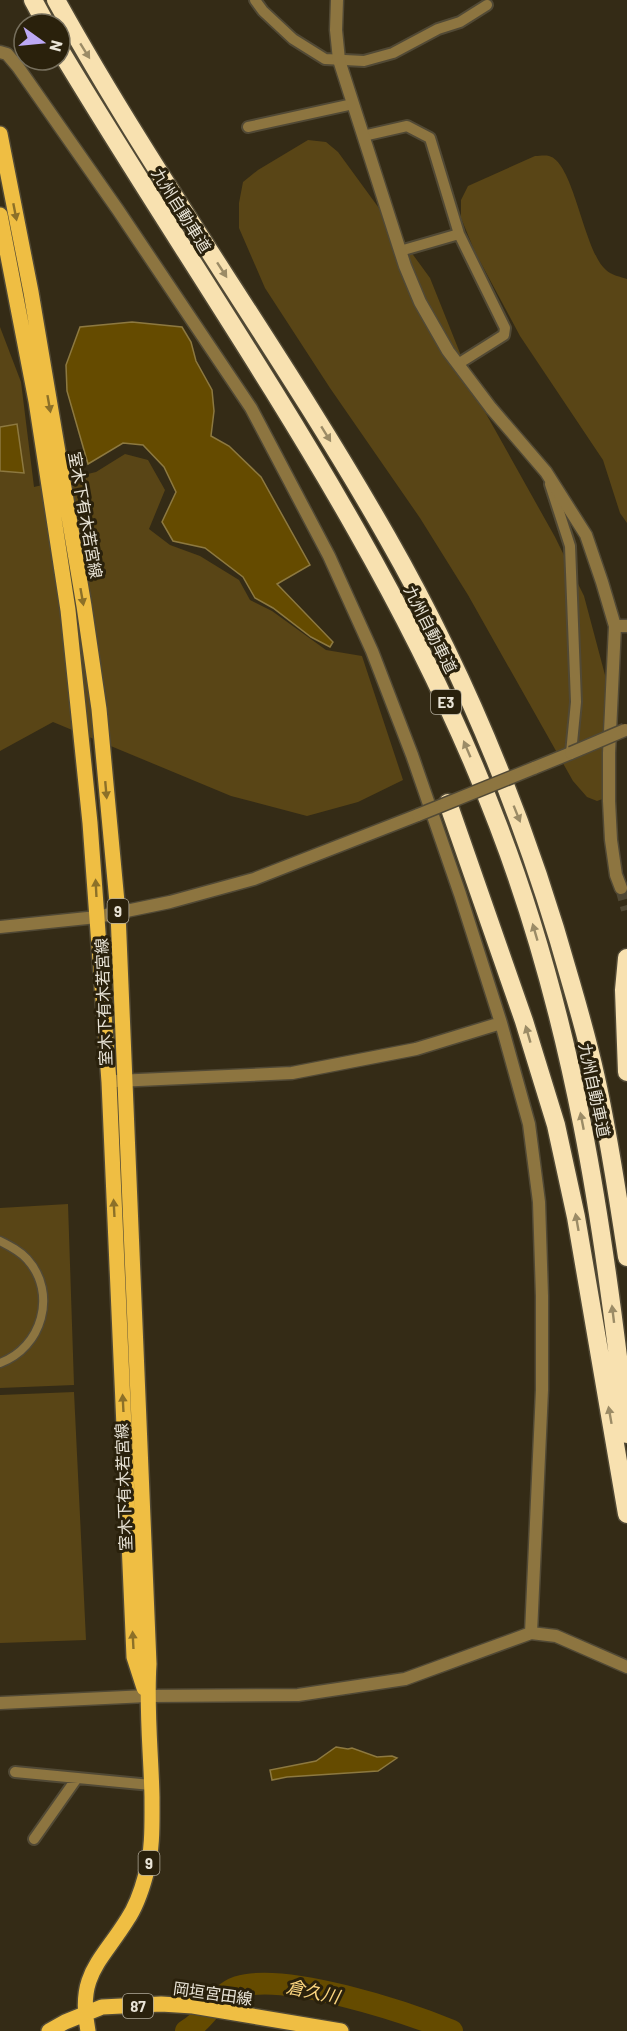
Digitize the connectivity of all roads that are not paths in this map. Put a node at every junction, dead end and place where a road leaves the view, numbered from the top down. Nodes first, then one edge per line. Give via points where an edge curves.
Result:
1 (56, 0) edge
2 (255, 0) edge
3 (337, 0) edge
4 (487, 5) dead end
5 (0, 52) edge
6 (339, 60) junction
7 (72, 70) edge
8 (353, 104) junction
9 (248, 128) dead end
10 (0, 134) edge
11 (363, 136) junction
12 (0, 215) edge
13 (459, 234) junction
14 (400, 251) junction
15 (458, 364) junction
16 (546, 472) junction
17 (621, 626) edge
18 (626, 730) edge
19 (571, 753) junction
20 (451, 812) junction
21 (621, 888) dead end
22 (118, 913) junction
23 (97, 917) junction
24 (0, 927) edge
25 (627, 958) edge
26 (501, 1023) junction
27 (627, 1072) edge
28 (124, 1080) junction
29 (109, 1082) junction
30 (0, 1241) edge
31 (627, 1257) edge
32 (0, 1363) edge
33 (627, 1434) edge
34 (627, 1514) edge
35 (531, 1633) junction
36 (627, 1667) edge
37 (147, 1696) junction
38 (0, 1703) edge
39 (15, 1772) dead end
40 (77, 1778) junction
41 (152, 1785) junction
42 (34, 1839) dead end
43 (84, 2014) junction
44 (49, 2031) edge
45 (88, 2031) edge
46 (341, 2031) edge

1 -> 31 highway, 九州自動車道 / E3 via 389,539 470,701 519,818 556,928 596,1074
2 - 6 street via 293,39 325,59
3 - 6 street
4 - 6 street via 393,53 364,61
5 - 26 street via 7,54 31,86 251,408 329,556 372,651 412,755
6 - 8 street
33 -> 7 highway, 九州自動車道 / E3 via 607,1265 574,1078 533,924 498,824 407,623 331,485
8 - 9 street
8 - 11 street
10 -> 22 main road, 室木下有木若宮線 / 9 via 84,606 99,709
11 - 13 street via 406,126 430,138
11 - 14 street
23 -> 12 main road, 室木下有木若宮線 / 9 via 68,610 34,389
13 - 14 street
13 - 15 street via 505,328 504,335
14 - 15 street via 420,302
15 - 16 street
16 - 17 street via 586,535
16 - 19 street via 570,546 576,702
17 - 21 street via 609,753 611,840
18 - 19 street, bridge
19 - 20 street, bridge
20 - 22 street, bridge via 418,815 254,879
34 -> 20 highway via 576,1217 556,1125
22 - 23 street
22 - 28 main road, 室木下有木若宮線 / 9
23 - 24 street
23 - 29 main road, 室木下有木若宮線 / 9
25 - 27 highway
26 - 28 street via 416,1049 292,1073
26 - 35 street via 529,1124 539,1202 542,1390
28 - 29 street
28 - 37 main road, 室木下有木若宮線 / 9 via 149,1665
37 -> 29 main road, 室木下有木若宮線 / 9 via 134,1657
30 - 32 street via 26,1258 38,1277 44,1298 41,1324 32,1339 22,1351
35 - 36 street via 556,1636
35 - 37 street via 405,1679 298,1695
37 - 38 street
37 - 41 main road, 室木下有木若宮線 / 9
39 - 40 street
40 - 41 street
40 - 42 street
41 - 43 main road, 室木下有木若宮線 / 9 via 152,1841 146,1875 128,1919 96,1962 85,1996
43 - 44 main road, 岡垣宮田線 / 87
43 - 45 main road, 室木下有木若宮線 / 9
43 - 46 main road, 岡垣宮田線 / 87 via 102,2007 161,2004

